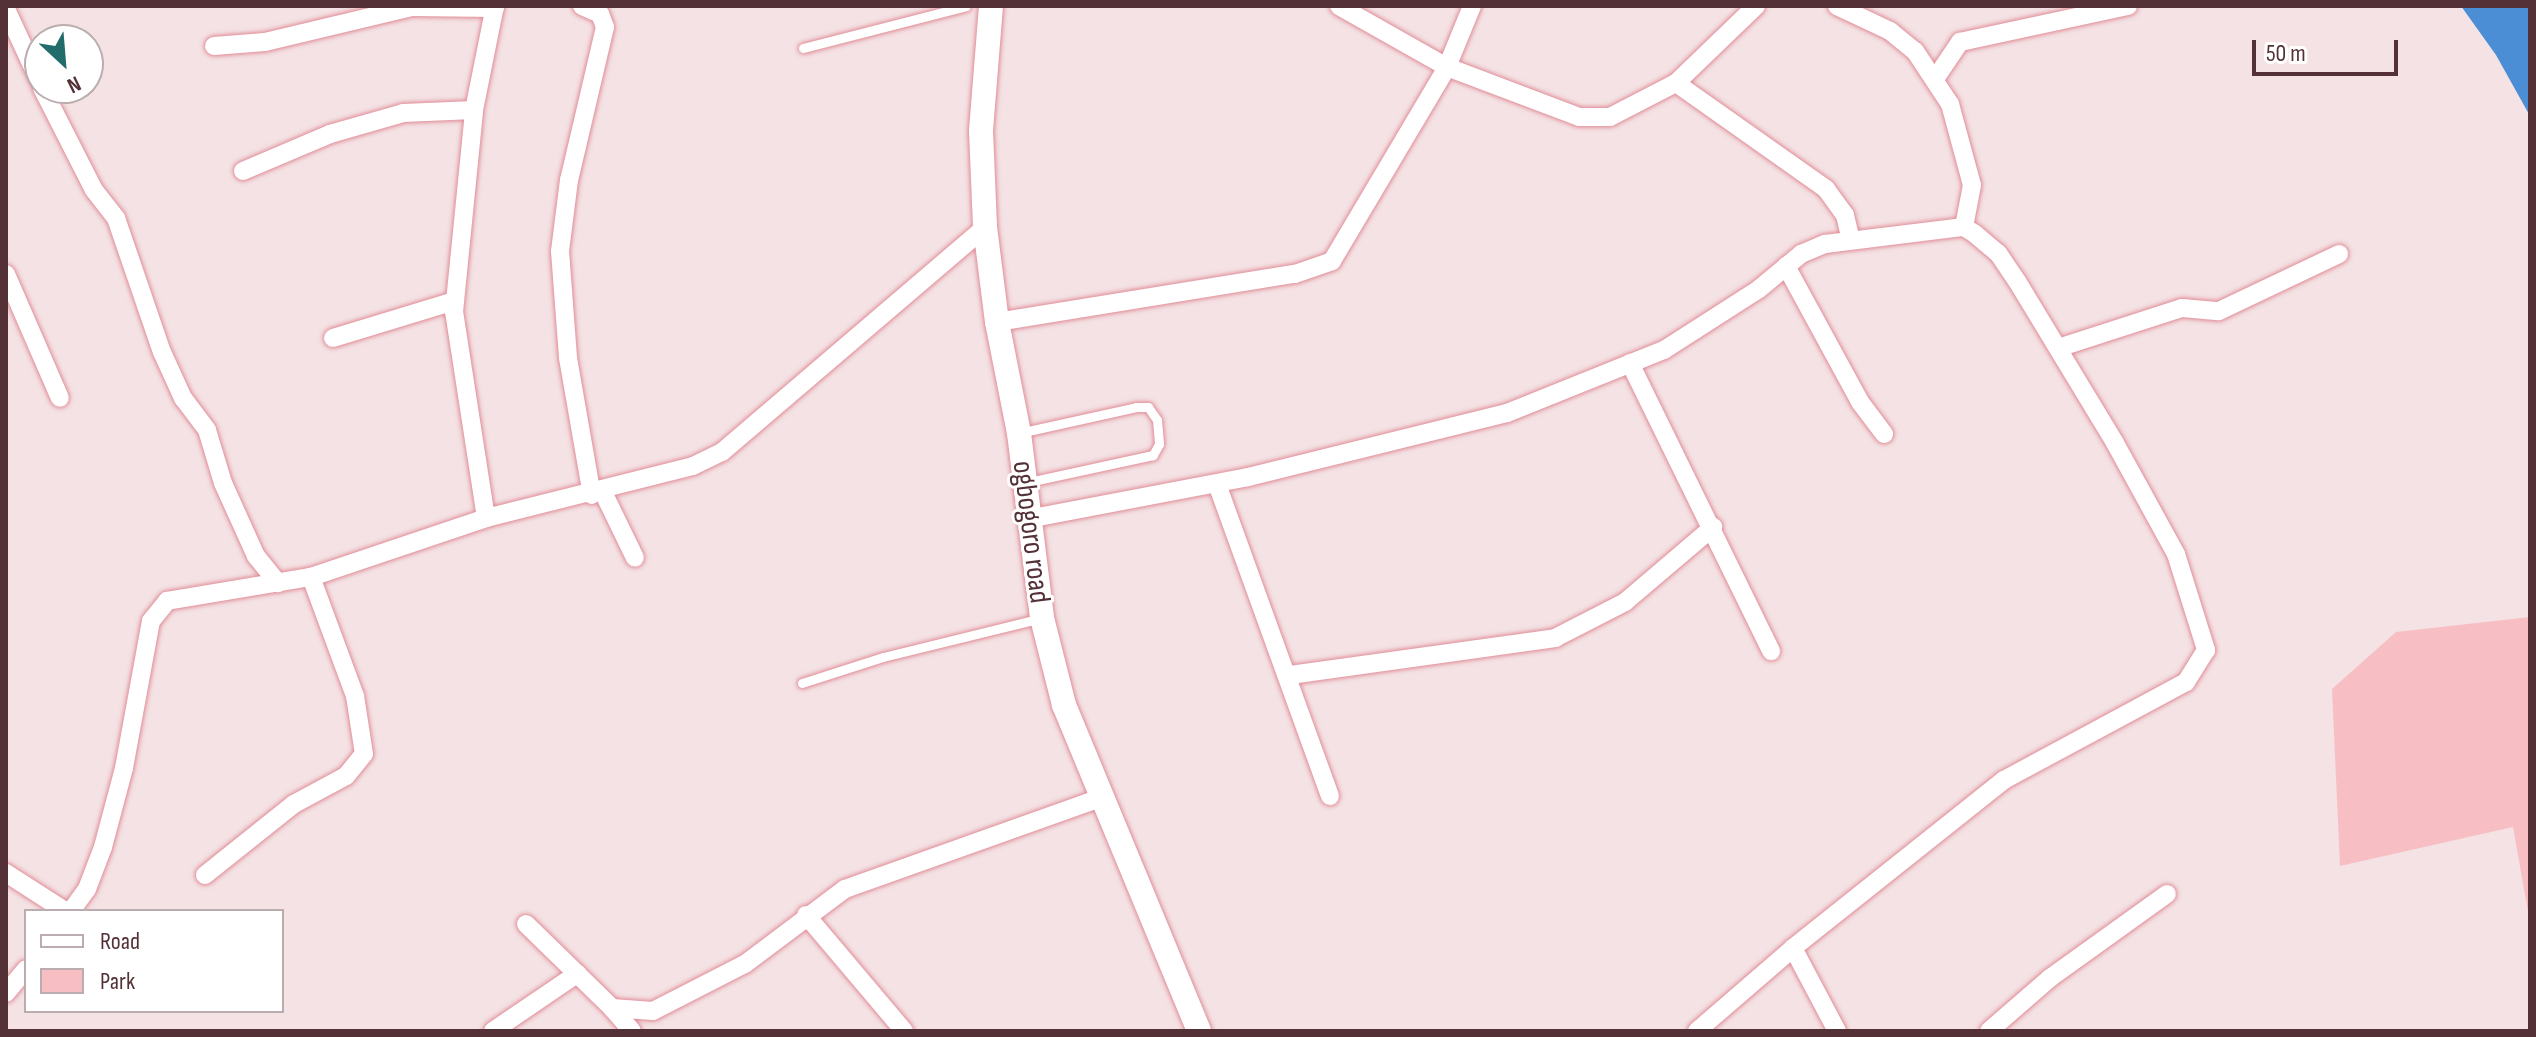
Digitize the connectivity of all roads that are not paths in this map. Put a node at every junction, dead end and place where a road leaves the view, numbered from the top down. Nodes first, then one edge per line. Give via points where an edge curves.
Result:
1 (582, 6) edge
2 (966, 6) edge
3 (991, 6) edge
4 (1339, 6) edge
5 (1472, 6) edge
6 (1756, 6) edge
7 (1837, 6) edge
8 (2128, 6) edge
9 (495, 7) edge
10 (6, 9) edge
11 (214, 46) dead end
12 (24, 48) edge
13 (803, 48) dead end
14 (1447, 67) junction
15 (1935, 79) junction
16 (1676, 83) junction
17 (51, 104) edge
18 (474, 110) junction
19 (243, 171) dead end
20 (985, 227) junction
21 (1964, 227) junction
22 (1851, 240) junction
23 (2339, 254) dead end
24 (1786, 266) junction
25 (6, 274) edge
26 (455, 301) junction
27 (997, 322) junction
28 (333, 338) dead end
29 (2058, 348) junction
30 (1630, 363) junction
31 (60, 398) dead end
32 (1019, 433) junction
33 (1884, 434) dead end
34 (1024, 482) junction
35 (1217, 484) junction
36 (598, 494) junction
37 (486, 518) junction
38 (1028, 519) junction
39 (1713, 527) junction
40 (635, 558) dead end
41 (311, 577) junction
42 (278, 583) junction
43 (1042, 618) junction
44 (1771, 651) dead end
45 (1290, 675) junction
46 (802, 683) dead end
47 (1330, 796) dead end
48 (1100, 798) junction
49 (6, 873) edge
50 (205, 875) dead end
51 (2167, 894) dead end
52 (62, 909) edge
53 (72, 909) edge
54 (806, 915) junction
55 (526, 924) dead end
56 (1793, 948) junction
57 (24, 971) edge
58 (577, 974) junction
59 (6, 993) edge
60 (612, 1008) junction
61 (493, 1031) edge
62 (632, 1031) edge
63 (904, 1031) edge
64 (1199, 1031) edge
65 (1697, 1031) edge
66 (1837, 1031) edge
67 (1989, 1031) edge

1 - 36 street via 600,14 605,27 569,180 560,251 568,358
2 - 13 lane
3 - 20 street, ogbogoro road via 981,131
4 - 14 street
5 - 14 street
6 - 16 street
7 - 15 street via 1890,31 1915,51
8 - 15 street via 1960,42
9 - 11 street via 412,7 265,42
9 - 18 street
10 - 12 street
14 - 16 street via 1579,117 1610,117
14 - 27 street via 1332,261 1320,268
15 - 21 street via 1964,143 1972,185
16 - 22 street via 1826,189 1845,215
17 - 42 street via 94,190 116,218 162,352 183,398 207,430 223,483 256,556
18 - 19 street via 403,113 330,134
18 - 26 street
20 - 27 street, ogbogoro road
20 - 36 street via 722,452
21 - 22 street
21 - 29 street via 1998,253
22 - 24 street via 1825,244
23 - 29 street via 2219,311 2182,308
24 - 30 street via 1664,350
24 - 33 street via 1860,402
25 - 31 street
26 - 28 street
26 - 37 street
27 - 32 street, ogbogoro road
29 - 56 street via 2176,554 2206,650 2186,682 2004,780
30 - 35 street via 1446,432
30 - 39 street
32 - 34 street, ogbogoro road
32 - 34 lane via 1136,407 1148,407 1157,420 1159,444 1153,455
34 - 38 street, ogbogoro road
35 - 38 street
35 - 45 street
36 - 37 street
36 - 40 street
37 - 41 street
38 - 43 street, ogbogoro road
39 - 44 street
39 - 45 street via 1625,602 1555,638
41 - 42 street
41 - 50 street via 355,696 364,754 346,776 284,811
42 - 53 street via 209,591 157,608 103,847 87,889
43 - 46 lane
43 - 48 street, ogbogoro road via 1064,705
45 - 47 street
48 - 54 street via 845,889
48 - 64 street, ogbogoro road
49 - 52 street
51 - 67 street via 2050,978
54 - 60 street via 699,991 653,1011
54 - 63 street
55 - 58 street
56 - 65 street
56 - 66 street
57 - 59 street
58 - 60 street
58 - 61 street
60 - 62 street

